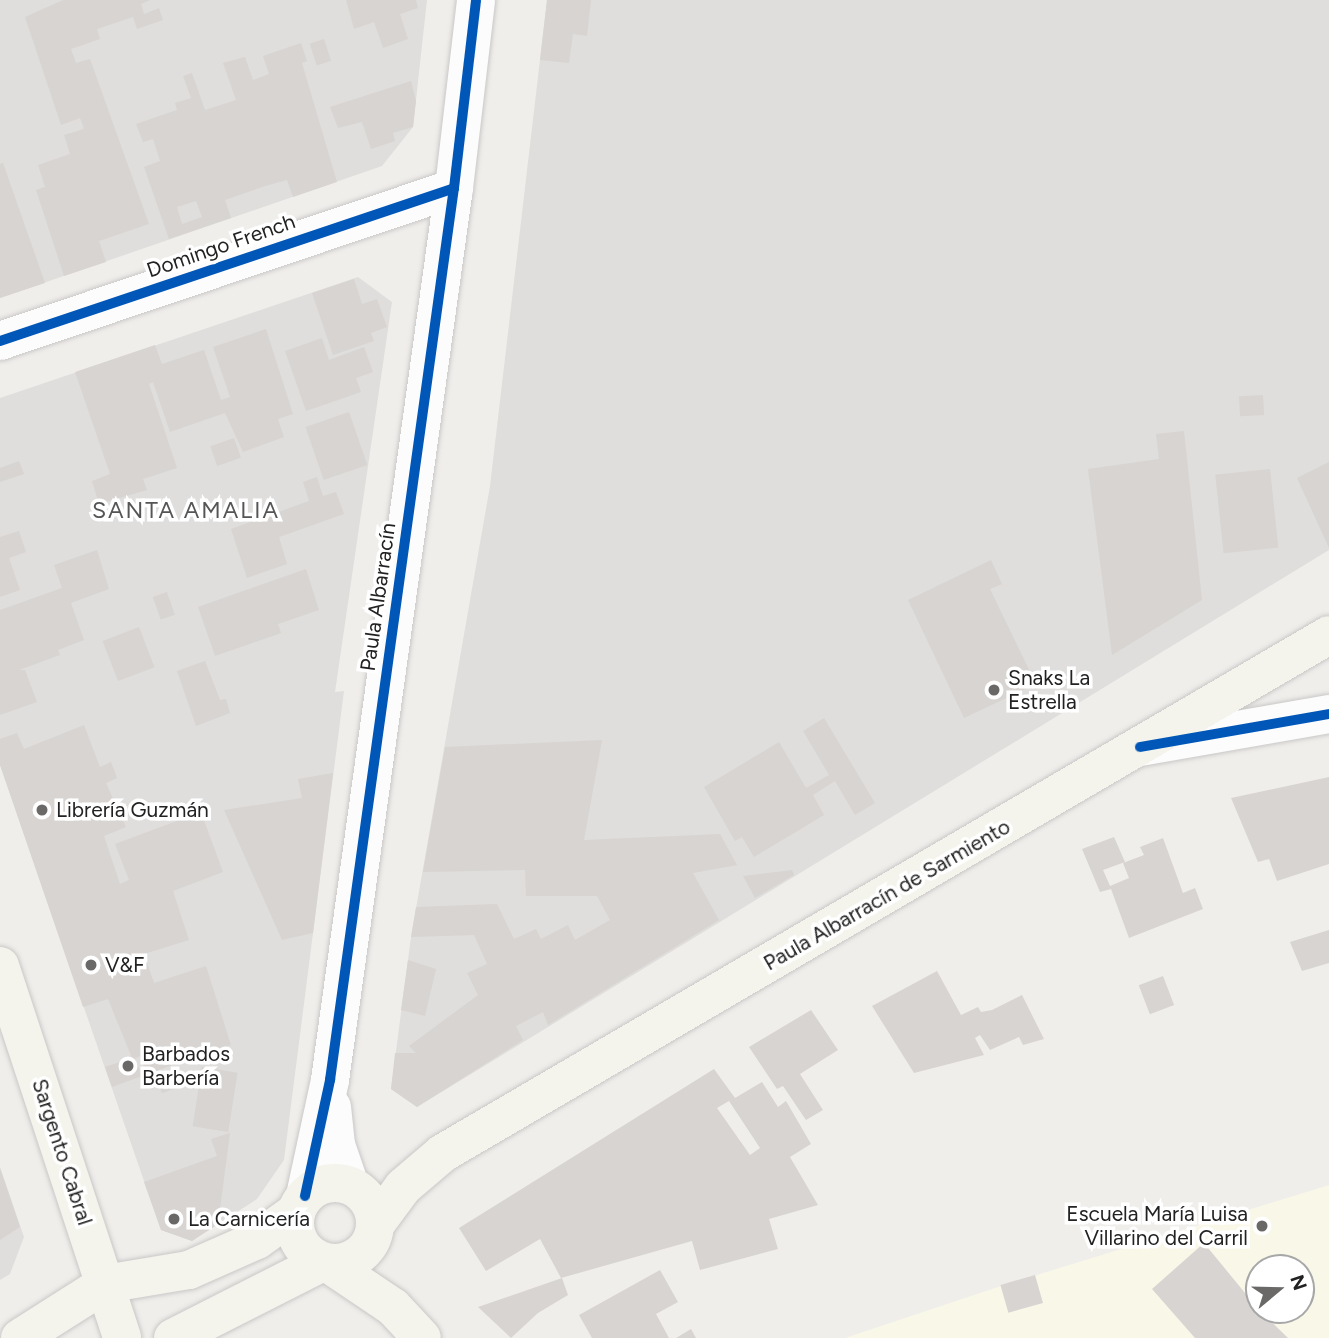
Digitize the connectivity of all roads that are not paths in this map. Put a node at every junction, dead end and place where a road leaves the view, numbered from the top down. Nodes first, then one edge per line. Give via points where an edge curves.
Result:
1 (476, 0) edge
2 (454, 188) junction
3 (0, 341) edge
4 (1329, 635) edge
5 (1329, 714) edge
6 (1140, 747) junction
7 (0, 966) edge
8 (330, 1080) junction
9 (443, 1153) junction
10 (352, 1187) junction
11 (300, 1204) junction
12 (374, 1232) junction
13 (326, 1263) junction
14 (105, 1284) junction
15 (393, 1307) junction
16 (20, 1338) edge
17 (122, 1338) edge
18 (173, 1338) edge
19 (422, 1338) edge

1 - 2 street, Paula Albarracín
2 - 3 street, Domingo French
2 - 8 street, Paula Albarracín
4 - 6 main road, Paula Albarracín de Sarmiento
5 - 6 street
6 - 9 main road, Paula Albarracín de Sarmiento
7 - 14 main road, Sargento Cabral
8 - 10 street, Paula Albarracín via 336,1145
8 - 11 street, Paula Albarracín
9 - 10 main road, Paula Albarracín de Sarmiento
9 - 12 main road, Paula Albarracín de Sarmiento via 403,1187
10 - 11 main road via 331,1183
10 - 12 main road via 369,1204
11 - 13 main road via 299,1241
11 - 14 main road via 257,1240 188,1270
12 - 13 main road via 355,1258
12 - 15 main road via 379,1275
13 - 15 main road
13 - 18 main road
14 - 16 main road
14 - 17 main road, Sargento Cabral
15 - 19 main road

